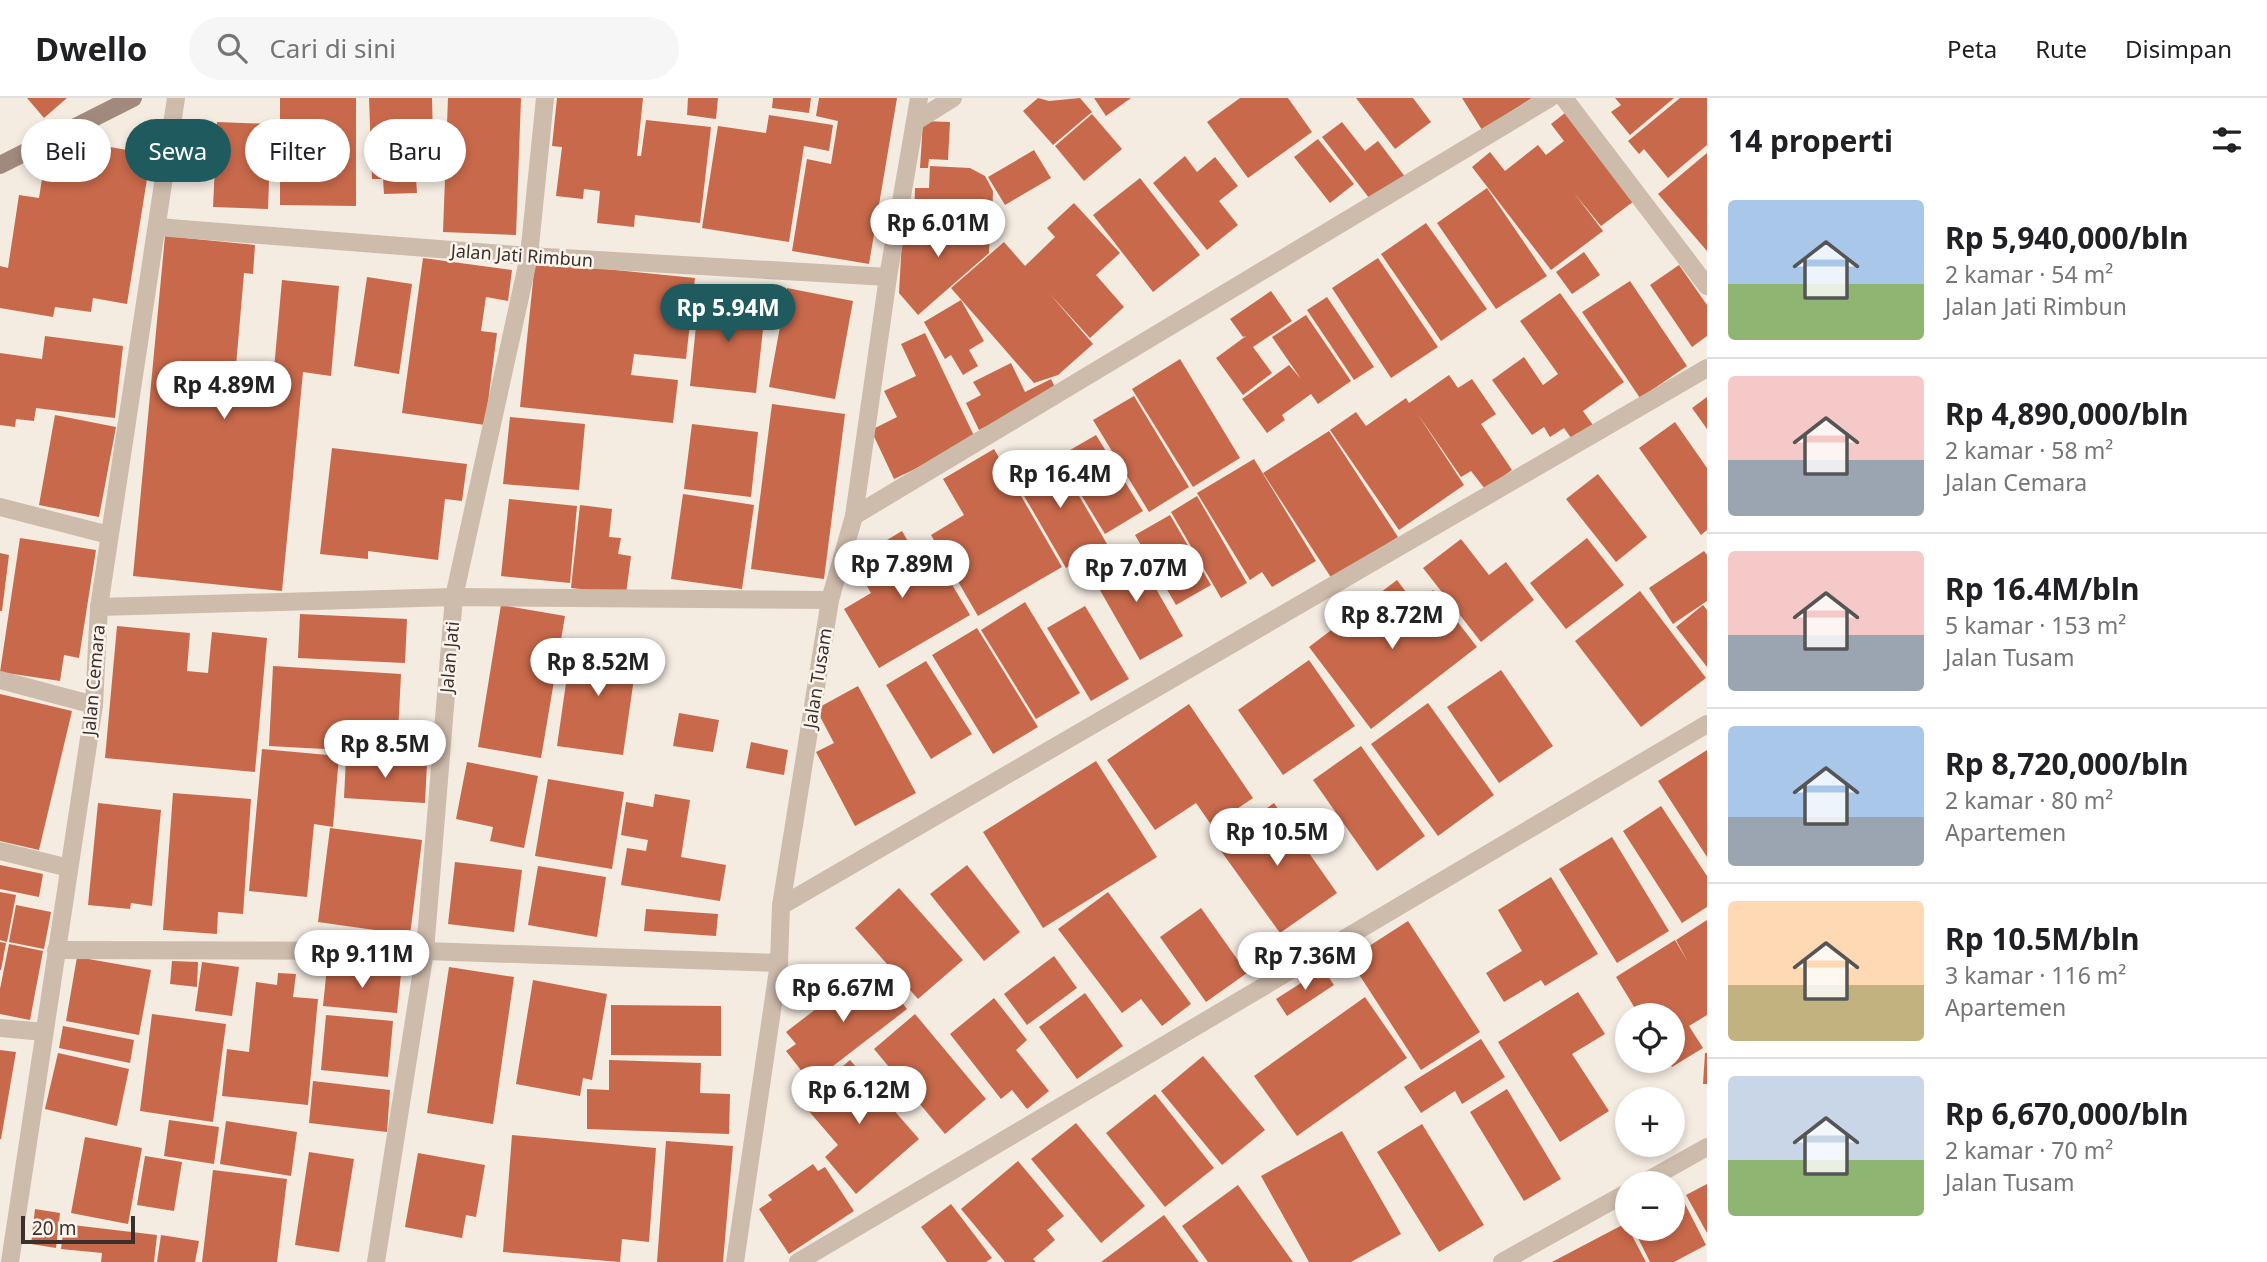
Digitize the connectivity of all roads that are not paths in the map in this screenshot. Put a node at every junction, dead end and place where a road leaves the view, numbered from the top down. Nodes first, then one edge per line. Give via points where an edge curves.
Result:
1 (133, 98) edge
2 (176, 98) edge
3 (545, 98) edge
4 (919, 98) edge
5 (953, 98) edge
6 (1550, 98) edge
7 (1564, 98) edge
8 (108, 103) edge
9 (916, 121) junction
10 (0, 165) edge
11 (157, 227) junction
12 (529, 256) junction
13 (888, 277) junction
14 (1707, 286) edge
15 (1707, 368) edge
16 (0, 507) edge
17 (854, 516) junction
18 (109, 535) junction
19 (454, 597) junction
20 (830, 600) junction
21 (99, 607) junction
22 (0, 680) edge
23 (94, 705) junction
24 (1707, 724) edge
25 (0, 851) edge
26 (69, 868) junction
27 (781, 906) junction
28 (56, 950) junction
29 (425, 951) junction
30 (779, 963) junction
31 (0, 1028) edge
32 (44, 1032) junction
33 (1707, 1147) edge
34 (1664, 1171) edge
35 (1615, 1199) edge
36 (10, 1262) edge
37 (376, 1262) edge
38 (735, 1262) edge
39 (798, 1262) edge
40 (1502, 1262) edge

1 - 8 street
2 - 11 street, Jalan Cemara
3 - 12 street, Jalan Jati
4 - 9 street, Jalan Tusam
5 - 9 street
6 - 17 street
7 - 14 street
8 - 10 street
9 - 13 street, Jalan Tusam
11 - 12 street, Jalan Jati Rimbun
11 - 18 street, Jalan Cemara
12 - 13 street, Jalan Jati Rimbun
12 - 19 street, Jalan Jati
13 - 17 street, Jalan Tusam
15 - 27 street
16 - 18 street
17 - 20 street, Jalan Tusam
18 - 21 street, Jalan Cemara
19 - 20 street
19 - 21 street
19 - 29 street, Jalan Jati
20 - 27 street, Jalan Tusam
21 - 23 street, Jalan Cemara
22 - 23 street
23 - 26 street, Jalan Cemara
24 - 39 street
25 - 26 street
26 - 28 street, Jalan Cemara
27 - 30 street, Jalan Tusam
28 - 29 street
28 - 32 street, Jalan Cemara
29 - 30 street
29 - 37 street, Jalan Jati
30 - 38 street, Jalan Tusam
31 - 32 street
32 - 36 street, Jalan Cemara
33 - 34 street
35 - 40 street

